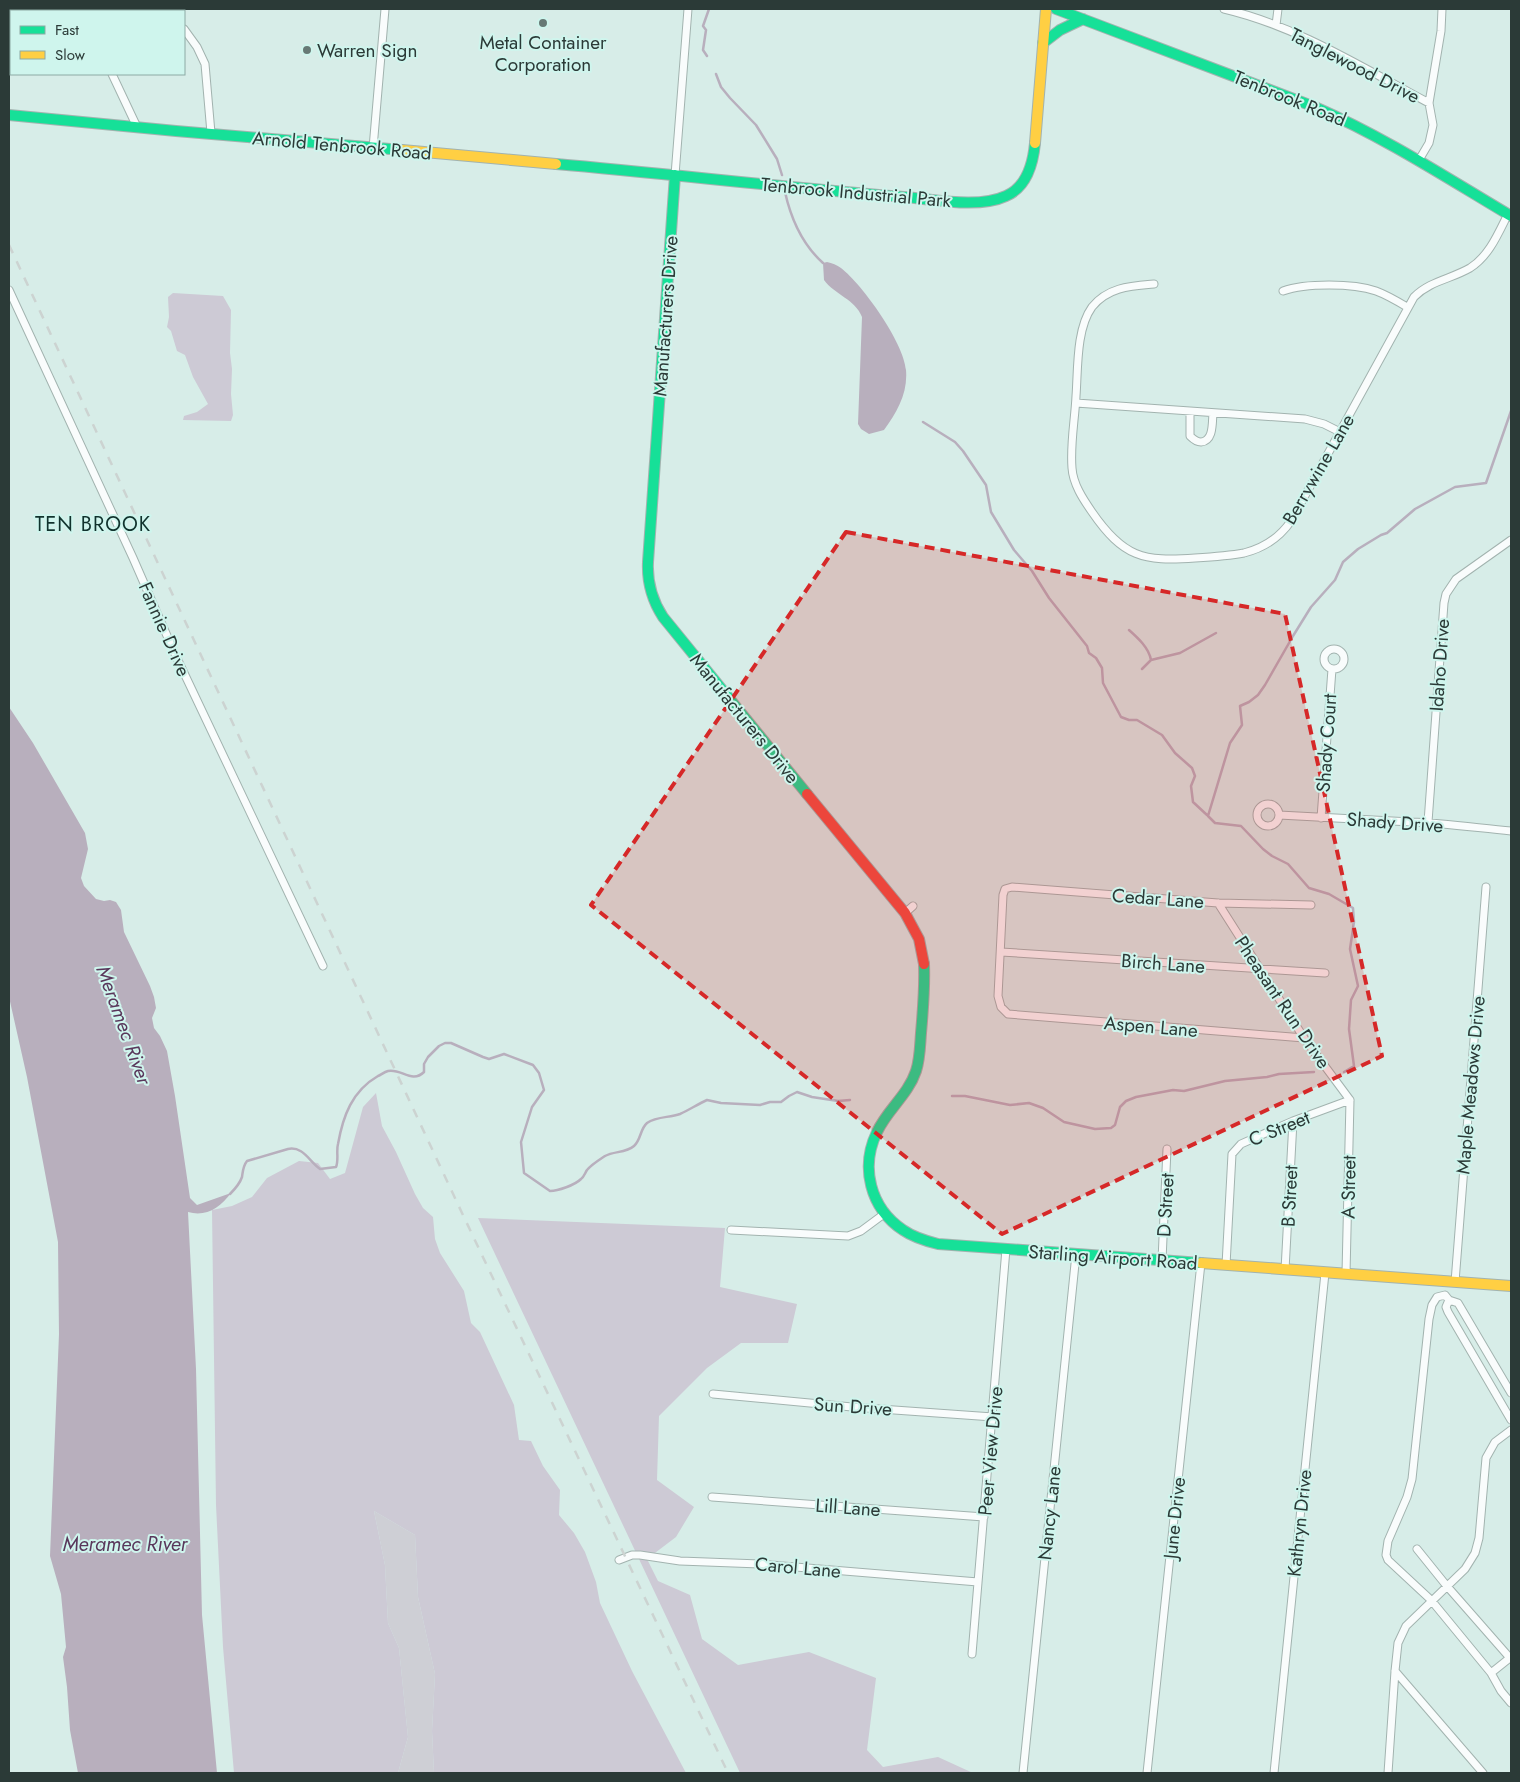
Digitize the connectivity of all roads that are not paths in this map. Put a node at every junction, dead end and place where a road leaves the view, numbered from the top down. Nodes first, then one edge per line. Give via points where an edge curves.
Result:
1 (385, 9) edge
2 (688, 9) edge
3 (1046, 9) edge
4 (1056, 9) edge
5 (1224, 9) edge
6 (1278, 9) edge
7 (1442, 9) edge
8 (1083, 19) junction
9 (1276, 25) junction
10 (185, 29) edge
11 (1043, 43) junction
12 (112, 75) edge
13 (1429, 103) junction
14 (9, 115) edge
15 (137, 127) junction
16 (211, 133) junction
17 (373, 148) junction
18 (1419, 160) junction
19 (675, 175) junction
20 (1510, 215) edge
21 (1154, 284) dead end
22 (9, 290) edge
23 (1282, 291) dead end
24 (1408, 307) junction
25 (1076, 403) junction
26 (1190, 411) junction
27 (1213, 413) junction
28 (1340, 432) junction
29 (1511, 540) edge
30 (1332, 669) dead end
31 (1279, 815) dead end
32 (1321, 818) junction
33 (1428, 822) junction
34 (1511, 831) edge
35 (1486, 887) dead end
36 (1218, 903) junction
37 (1311, 905) dead end
38 (914, 906) dead end
39 (905, 913) junction
40 (1001, 952) junction
41 (323, 966) dead end
42 (1261, 970) junction
43 (1325, 973) dead end
44 (1304, 1038) junction
45 (1350, 1100) junction
46 (1293, 1121) junction
47 (1167, 1149) dead end
48 (884, 1214) junction
49 (731, 1230) dead end
50 (1006, 1249) junction
51 (1076, 1254) junction
52 (1162, 1260) junction
53 (1201, 1263) junction
54 (1226, 1265) junction
55 (1285, 1270) junction
56 (1325, 1273) junction
57 (1346, 1274) junction
58 (1449, 1282) junction
59 (1511, 1286) edge
60 (1443, 1294) junction
61 (1450, 1300) junction
62 (1511, 1393) edge
63 (713, 1394) dead end
64 (993, 1417) junction
65 (1511, 1420) edge
66 (1511, 1430) edge
67 (712, 1497) dead end
68 (984, 1518) junction
69 (1417, 1549) dead end
70 (619, 1560) dead end
71 (978, 1582) junction
72 (1446, 1585) junction
73 (1431, 1600) junction
74 (972, 1654) dead end
75 (1510, 1658) edge
76 (1395, 1671) junction
77 (1491, 1673) junction
78 (1511, 1703) edge
79 (1023, 1773) edge
80 (1147, 1773) edge
81 (1274, 1773) edge
82 (1388, 1773) edge
83 (1483, 1773) edge

1 - 17 street
2 - 19 street
3 - 11 street, Tenbrook Industrial Park
4 - 8 street, Tenbrook Road
5 - 9 street, Tanglewood Drive
6 - 9 street
7 - 13 street
8 - 11 street
8 - 18 street, Tenbrook Road via 1333,114
9 - 13 street, Tanglewood Drive
10 - 16 street via 205,64
11 - 19 street, Tenbrook Industrial Park via 1032,163 1022,184 1004,197 930,199
12 - 15 street
13 - 18 street via 1433,125 1429,143
14 - 15 street, Arnold Tenbrook Road
15 - 16 street, Arnold Tenbrook Road
16 - 17 street, Arnold Tenbrook Road
17 - 19 street, Arnold Tenbrook Road
18 - 20 street, Tenbrook Road
19 - 39 street, Manufacturers Drive via 647,568 650,591 663,617
20 - 24 street, Berrywine Lane via 1478,262 1424,288
21 - 25 street, Berrywine Lane via 1119,288 1092,307 1082,332
22 - 41 street, Fannie Drive via 175,654
23 - 24 street via 1311,285 1365,288
24 - 28 street, Berrywine Lane
25 - 26 street
25 - 28 street, Berrywine Lane via 1072,468 1077,486 1096,518 1114,539 1133,553 1152,559 1236,554 1270,542 1287,527
26 - 27 street
26 - 27 street via 1189,433 1198,442 1210,436
27 - 28 street via 1305,419
29 - 33 street, Idaho Drive via 1456,579 1446,594
30 - 32 street, Shady Court
31 - 32 street, Shady Drive
32 - 33 street, Shady Drive
33 - 34 street, Shady Drive
35 - 58 street, Maple Meadows Drive
36 - 37 street, Cedar Lane
36 - 40 street, Cedar Lane via 1012,887 1005,889 1003,896
36 - 42 street, Pheasant Run Drive
38 - 39 street
39 - 48 street, Manufacturers Drive via 922,946 924,992 914,1076 905,1095 879,1126 869,1153 870,1185
40 - 42 street, Birch Lane
40 - 44 street, Aspen Lane via 998,996 1001,1007 1008,1014
42 - 43 street, Birch Lane
42 - 44 street, Pheasant Run Drive
44 - 45 street, Pheasant Run Drive
45 - 46 street, C Street
45 - 57 street, A Street
46 - 54 street, C Street via 1240,1144 1232,1154
46 - 55 street, B Street
47 - 52 street, D Street
48 - 49 street via 861,1231 848,1236
48 - 50 street, Starling Airport Road via 904,1232 924,1242
50 - 51 street, Starling Airport Road
50 - 64 street, Peer View Drive
51 - 52 street, Starling Airport Road
51 - 79 street, Nancy Lane
52 - 53 street, Starling Airport Road
53 - 54 street, Starling Airport Road
53 - 80 street, June Drive
54 - 55 street, Starling Airport Road
55 - 56 street, Starling Airport Road
56 - 57 street, Starling Airport Road
56 - 81 street, Kathryn Drive
57 - 58 street, Starling Airport Road
58 - 59 street, Starling Airport Road
58 - 60 street, Maple Meadows Drive
60 - 61 street
60 - 73 street via 1434,1300 1430,1311 1413,1474 1388,1541 1386,1555 1392,1565
61 - 62 street via 1458,1303
61 - 65 street via 1446,1307 1448,1312
63 - 64 street, Sun Drive
64 - 68 street, Peer View Drive
66 - 72 street via 1495,1442 1486,1458 1475,1554
67 - 68 street, Lill Lane
68 - 71 street, Peer View Drive
69 - 72 street
70 - 71 street, Carol Lane via 640,1555
71 - 74 street, Peer View Drive
72 - 73 street
72 - 75 street
73 - 76 street via 1402,1631
73 - 77 street
75 - 77 street
76 - 82 street
76 - 83 street
77 - 78 street

